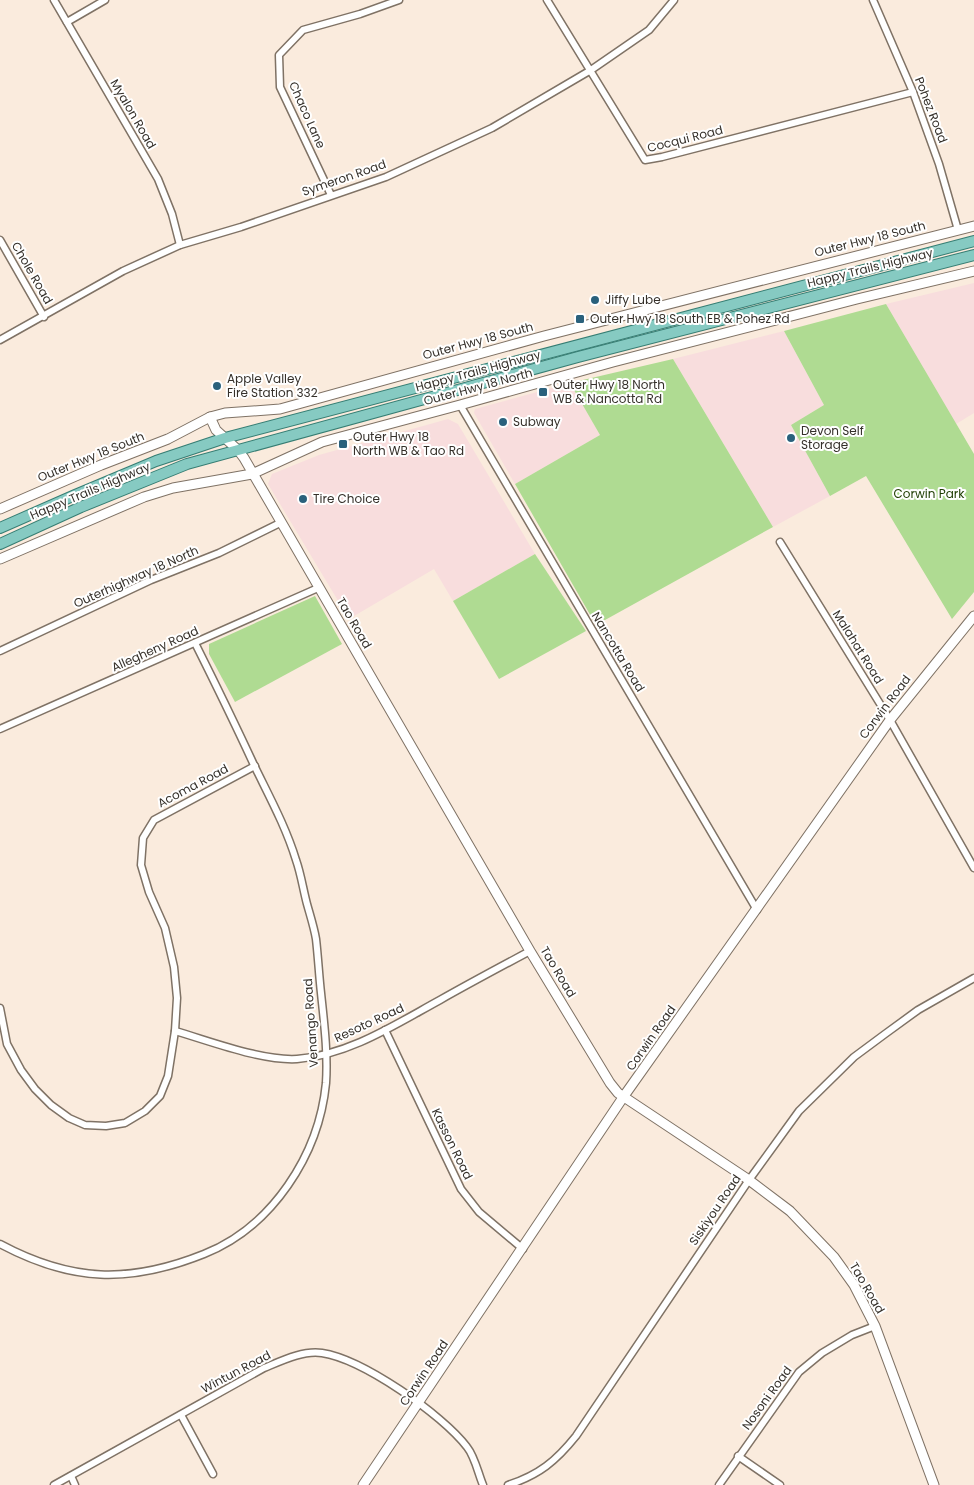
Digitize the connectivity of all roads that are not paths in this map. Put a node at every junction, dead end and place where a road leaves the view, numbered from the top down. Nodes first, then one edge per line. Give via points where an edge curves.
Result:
1 (54, 0) edge
2 (105, 0) edge
3 (399, 0) edge
4 (547, 0) edge
5 (674, 0) edge
6 (873, 0) edge
7 (67, 22) junction
8 (591, 70) junction
9 (913, 92) junction
10 (332, 194) junction
11 (974, 226) edge
12 (958, 230) junction
13 (0, 240) edge
14 (974, 241) edge
15 (180, 245) junction
16 (974, 255) edge
17 (974, 271) edge
18 (44, 317) junction
19 (0, 340) edge
20 (460, 406) junction
21 (210, 417) junction
22 (225, 438) junction
23 (238, 450) junction
24 (252, 474) junction
25 (0, 509) edge
26 (280, 523) junction
27 (0, 528) edge
28 (780, 542) dead end
29 (0, 544) edge
30 (0, 559) edge
31 (318, 588) junction
32 (974, 616) edge
33 (195, 643) junction
34 (0, 651) edge
35 (890, 720) junction
36 (0, 730) edge
37 (255, 766) junction
38 (974, 868) edge
39 (757, 910) junction
40 (530, 951) junction
41 (974, 978) edge
42 (0, 1008) edge
43 (385, 1030) junction
44 (175, 1031) junction
45 (4, 1045) edge
46 (326, 1054) junction
47 (624, 1096) junction
48 (748, 1180) junction
49 (0, 1244) edge
50 (523, 1249) junction
51 (874, 1326) junction
52 (418, 1404) junction
53 (181, 1415) junction
54 (738, 1456) junction
55 (213, 1474) dead end
56 (71, 1476) junction
57 (54, 1485) edge
58 (75, 1485) edge
59 (363, 1485) edge
60 (483, 1485) edge
61 (508, 1485) edge
62 (719, 1485) edge
63 (780, 1485) edge
64 (934, 1485) edge

1 - 7 street, Myalon Road
2 - 7 street
3 - 10 street, Chaco Lane via 303,30 279,55 280,87
4 - 8 street, Cocqui Road
5 - 8 street, Symeron Road via 650,30
6 - 9 street, Pohez Road
7 - 15 street, Myalon Road via 158,179
8 - 9 street, Cocqui Road via 645,160
8 - 10 street, Symeron Road via 492,128 386,177
9 - 12 street, Pohez Road
10 - 15 street, Symeron Road
11 - 12 street, Outer Hwy 18 South
12 - 21 street, Outer Hwy 18 South via 544,336 294,405
13 - 18 street, Chole Road
14 - 22 main road, Happy Trails Highway
15 - 18 street, Symeron Road via 124,271
16 - 23 main road, Happy Trails Highway via 578,357
17 - 20 street, Outer Hwy 18 North via 613,362
18 - 19 street, Symeron Road
20 - 24 street, Outer Hwy 18 North via 322,442
20 - 39 street, Nancotta Road
21 - 22 street, Tao Road via 216,430
21 - 25 street, Outer Hwy 18 South via 168,439
22 - 23 street, Tao Road
22 - 27 main road, Happy Trails Highway via 156,461
23 - 24 street, Tao Road
23 - 29 main road, Happy Trails Highway via 154,476
24 - 26 street, Tao Road
24 - 30 street, Outer Hwy 18 North via 174,488 144,497
26 - 31 street, Tao Road
26 - 34 street, Outerhighway 18 North
28 - 35 street, Malahat Road
31 - 33 street, Allegheny Road
31 - 40 street, Tao Road
32 - 35 street, Corwin Road
33 - 36 street, Allegheny Road
33 - 37 street, Venango Road
35 - 38 street, Malahat Road
35 - 39 street, Corwin Road
37 - 44 street, Acoma Road via 154,820 143,838 141,865 165,928 174,967
37 - 46 street, Venango Road via 296,860 311,918
39 - 47 street, Corwin Road
40 - 43 street, Resoto Road
40 - 47 street, Tao Road via 610,1083
41 - 48 street, Siskiyou Road via 918,1010 854,1057 799,1111
42 - 45 street, Acoma Road
43 - 46 street, Resoto Road
43 - 50 street, Kasson Road via 461,1189 479,1212
44 - 45 street, Acoma Road via 168,1076 160,1096 145,1111 125,1123 106,1126 85,1125 51,1104 35,1089
44 - 46 street, Resoto Road via 260,1055 296,1059
46 - 49 street, Venango Road via 326,1083 320,1118 308,1154 268,1210 242,1234 178,1264 116,1275 65,1270 38,1262
47 - 48 street, Tao Road
47 - 50 street, Corwin Road
48 - 51 street, Tao Road via 790,1211 834,1257 854,1285
48 - 61 street, Siskiyou Road via 562,1454 534,1475
50 - 52 street, Corwin Road
51 - 54 street, Nosoni Road via 852,1335 799,1372
51 - 64 street, Tao Road
52 - 53 street, Wintun Road via 376,1375 343,1359 320,1353 290,1356
52 - 59 street, Corwin Road
52 - 60 street, Wintun Road via 452,1430 468,1449
53 - 55 street
53 - 56 street, Wintun Road
54 - 62 street, Nosoni Road
54 - 63 street
56 - 57 street, Wintun Road
56 - 58 street

